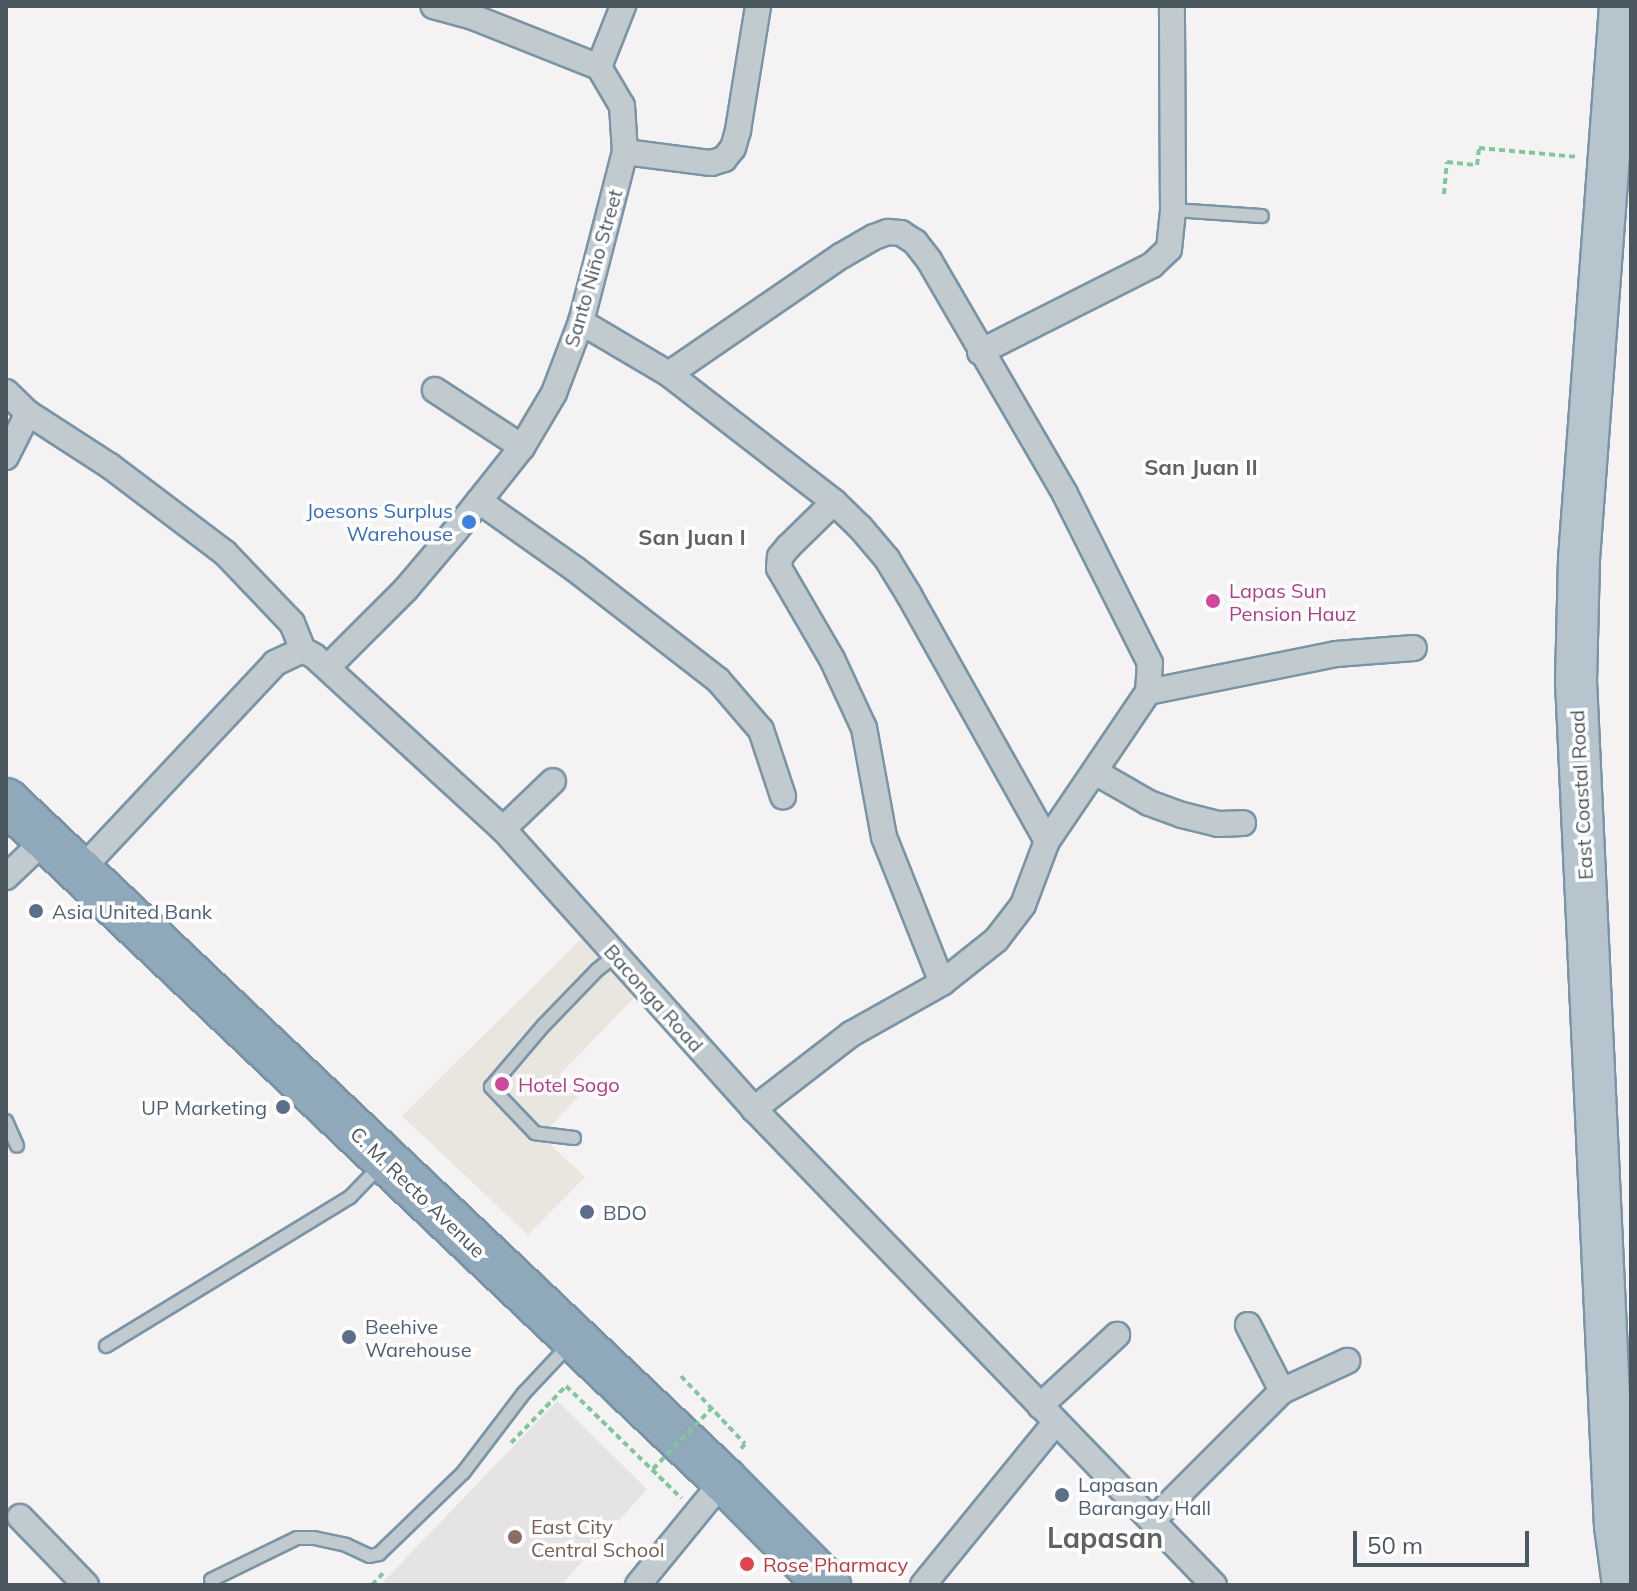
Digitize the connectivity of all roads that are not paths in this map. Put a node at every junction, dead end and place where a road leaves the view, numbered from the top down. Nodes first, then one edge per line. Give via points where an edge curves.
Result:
1 (433, 6) edge
2 (623, 6) edge
3 (758, 6) edge
4 (1172, 6) edge
5 (1620, 6) edge
6 (474, 11) edge
7 (599, 67) junction
8 (625, 152) junction
9 (1173, 210) junction
10 (1262, 216) dead end
11 (581, 322) junction
12 (980, 352) junction
13 (669, 374) junction
14 (435, 390) dead end
15 (6, 392) edge
16 (28, 413) junction
17 (522, 447) junction
18 (6, 457) edge
19 (479, 501) junction
20 (834, 502) junction
21 (1414, 648) dead end
22 (303, 650) junction
23 (328, 667) junction
24 (1148, 692) junction
25 (1095, 772) junction
26 (553, 781) dead end
27 (783, 796) dead end
28 (6, 801) edge
29 (1243, 823) dead end
30 (503, 829) junction
31 (46, 839) junction
32 (1047, 841) junction
33 (80, 871) junction
34 (6, 877) edge
35 (616, 955) junction
36 (942, 983) junction
37 (754, 1109) junction
38 (6, 1121) edge
39 (574, 1138) dead end
40 (17, 1146) dead end
41 (385, 1161) junction
42 (1248, 1325) dead end
43 (1117, 1335) dead end
44 (573, 1339) junction
45 (106, 1346) dead end
46 (1347, 1361) dead end
47 (1282, 1391) junction
48 (1048, 1414) junction
49 (734, 1462) junction
50 (20, 1517) dead end
51 (1154, 1519) junction
52 (211, 1580) dead end
53 (86, 1585) edge
54 (638, 1585) edge
55 (828, 1585) edge
56 (923, 1585) edge
57 (1214, 1585) edge
58 (1623, 1585) edge

1 - 6 street
2 - 7 street
3 - 8 street via 738,130 724,159 711,163
4 - 9 street
5 - 58 main road, East Coastal Road via 1579,559 1576,681 1615,1526
6 - 7 street
7 - 8 street, Santo Niño Street via 622,106
8 - 11 street, Santo Niño Street
9 - 10 lane
9 - 12 street via 1172,241 1160,260
11 - 13 street
11 - 17 street, Santo Niño Street via 554,393
12 - 13 street via 915,242 888,232 841,256
12 - 24 street via 1106,570 1150,663
13 - 20 street
14 - 17 street
15 - 16 street
16 - 18 street
16 - 22 street via 110,466 225,553 292,623
17 - 19 street, Santo Niño Street
19 - 23 street, Santo Niño Street via 406,589
19 - 27 street via 718,680 761,730
20 - 32 street via 887,559
20 - 36 street via 788,547 779,568 832,659 864,728 884,837
21 - 24 street via 1336,654
22 - 23 street, Baconga Road
22 - 33 street via 275,663
23 - 30 street, Baconga Road
24 - 25 street
25 - 29 street via 1182,815 1218,824
25 - 32 street
26 - 30 street
28 - 31 highway, C. M. Recto Avenue
30 - 35 street, Baconga Road
31 - 33 highway, C. M. Recto Avenue
31 - 34 street
32 - 36 street via 1012,921
33 - 41 highway, C. M. Recto Avenue
35 - 37 street, Baconga Road
35 - 39 lane via 543,1026 491,1087 535,1133
36 - 37 street via 851,1034
37 - 48 street, Baconga Road
38 - 40 lane
41 - 44 highway, C. M. Recto Avenue
41 - 45 lane via 350,1197
42 - 47 street
43 - 48 street
44 - 49 highway, C. M. Recto Avenue
44 - 52 lane via 463,1473 379,1554 297,1538
46 - 47 street
47 - 51 street
48 - 51 street, Baconga Road
48 - 56 street
49 - 54 street
49 - 55 highway, C. M. Recto Avenue
50 - 53 street
51 - 57 street, Baconga Road

